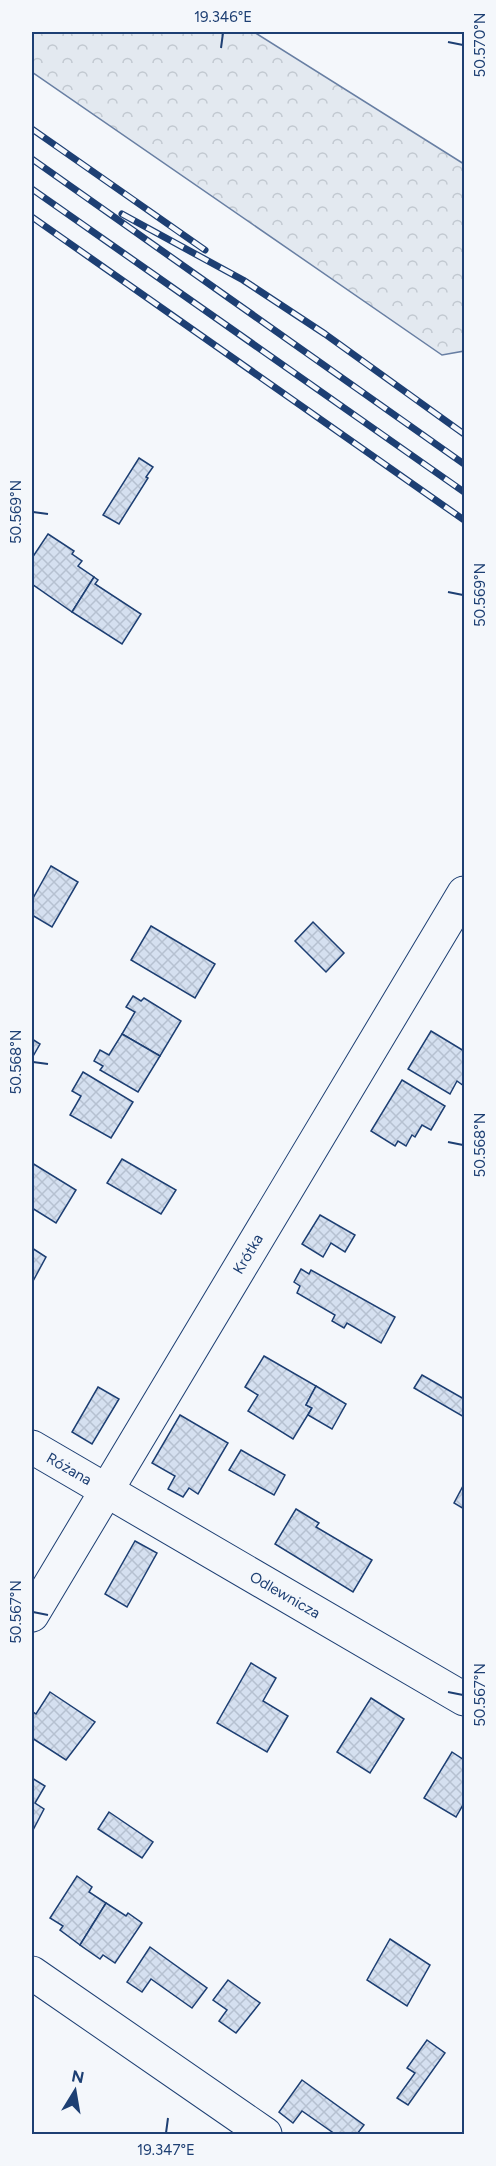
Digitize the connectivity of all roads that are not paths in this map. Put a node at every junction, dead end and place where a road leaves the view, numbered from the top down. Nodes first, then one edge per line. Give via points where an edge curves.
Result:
1 (465, 893) edge
2 (32, 1447) edge
3 (106, 1491) junction
4 (32, 1615) edge
5 (465, 1699) edge
6 (32, 1973) edge
7 (265, 2134) edge

1 - 3 street, Krótka
2 - 3 street, Różana
3 - 4 street, Krótka
3 - 5 street, Odlewnicza
6 - 7 street

